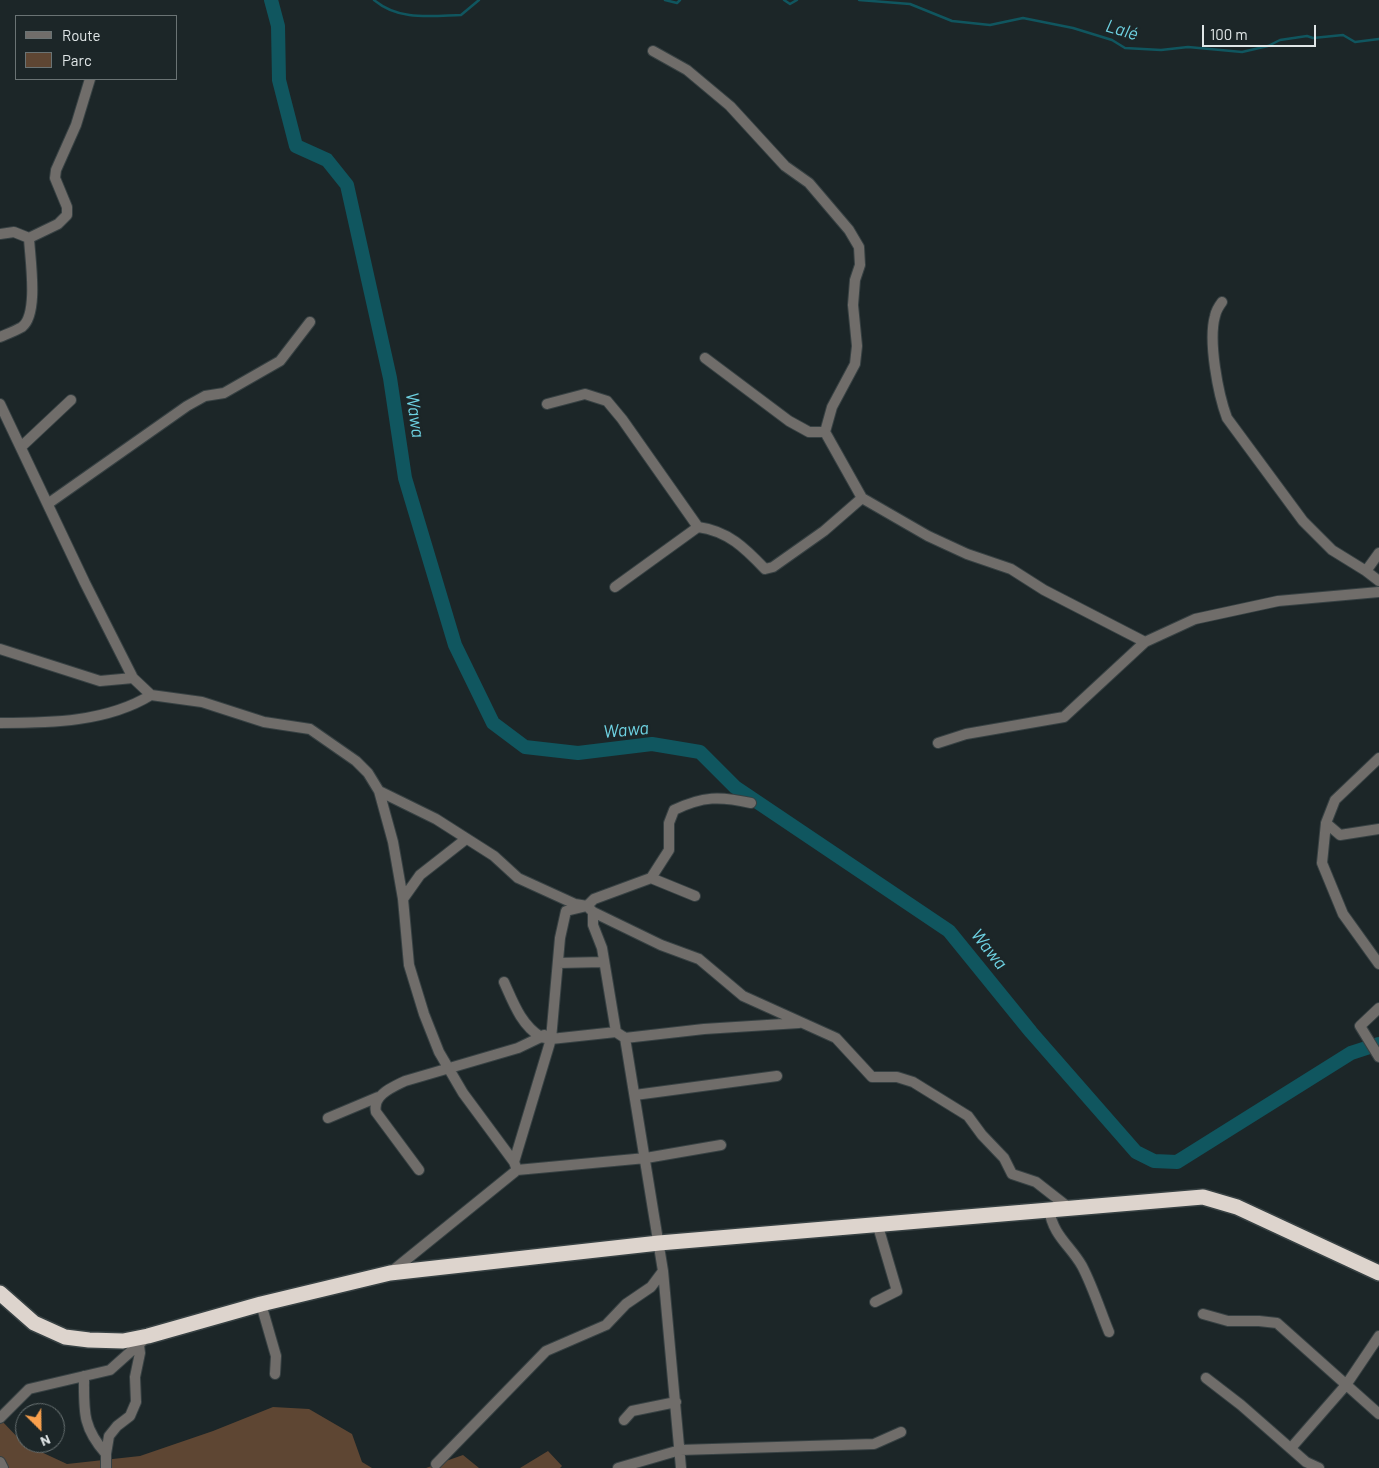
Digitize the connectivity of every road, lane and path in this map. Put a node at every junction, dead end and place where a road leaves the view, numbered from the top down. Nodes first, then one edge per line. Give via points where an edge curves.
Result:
1 (653, 51) dead end
2 (90, 80) edge
3 (0, 234) edge
4 (29, 238) junction
5 (1222, 302) dead end
6 (310, 322) dead end
7 (0, 338) edge
8 (705, 358) dead end
9 (71, 400) dead end
10 (0, 404) edge
11 (547, 404) dead end
12 (825, 432) junction
13 (21, 447) junction
14 (862, 498) junction
15 (49, 503) junction
16 (698, 528) junction
17 (1379, 553) edge
18 (1366, 571) junction
19 (1379, 581) edge
20 (615, 587) dead end
21 (1379, 592) edge
22 (1145, 642) junction
23 (0, 649) edge
24 (133, 678) junction
25 (152, 694) junction
26 (0, 723) edge
27 (938, 743) dead end
28 (1379, 758) edge
29 (379, 791) junction
30 (751, 803) dead end
31 (1326, 822) junction
32 (1379, 828) edge
33 (466, 839) junction
34 (651, 878) junction
35 (695, 896) dead end
36 (403, 899) junction
37 (590, 909) junction
38 (603, 962) junction
39 (558, 963) junction
40 (1379, 964) edge
41 (504, 982) dead end
42 (1379, 1008) edge
43 (800, 1023) junction
44 (621, 1035) junction
45 (548, 1036) junction
46 (1379, 1057) edge
47 (448, 1069) junction
48 (777, 1076) dead end
49 (635, 1095) junction
50 (378, 1097) junction
51 (328, 1118) dead end
52 (721, 1145) dead end
53 (646, 1158) junction
54 (516, 1166) junction
55 (419, 1170) dead end
56 (1068, 1207) junction
57 (1049, 1209) junction
58 (877, 1224) junction
59 (658, 1243) junction
60 (663, 1272) junction
61 (390, 1273) junction
62 (1379, 1273) edge
63 (0, 1293) edge
64 (874, 1302) dead end
65 (261, 1304) junction
66 (1203, 1314) dead end
67 (1109, 1332) dead end
68 (1379, 1336) edge
69 (143, 1340) junction
70 (275, 1374) dead end
71 (84, 1376) junction
72 (1206, 1378) dead end
73 (1346, 1385) junction
74 (676, 1402) junction
75 (1379, 1414) edge
76 (0, 1418) edge
77 (624, 1420) dead end
78 (901, 1432) dead end
79 (1291, 1448) junction
80 (680, 1450) junction
81 (106, 1454) junction
82 (0, 1462) edge
83 (436, 1464) dead end
84 (3, 1468) edge
85 (106, 1468) edge
86 (618, 1468) edge
87 (681, 1468) edge
88 (1319, 1468) edge

1 - 12 street via 687,70 730,106 785,166 809,183 849,230 859,247 860,265 853,305 858,346 856,364 832,407
2 - 4 street via 76,125 56,170 55,178 67,215 58,224
3 - 4 street via 14,232
4 - 7 street via 33,293 28,318 22,326
5 - 18 street via 1215,316 1213,342 1227,418 1303,521 1332,550
6 - 15 street via 280,361 224,393 205,396 187,406
8 - 12 street via 789,421 809,432
9 - 13 street
10 - 13 street
11 - 16 street via 585,394 607,401
12 - 14 street
13 - 15 street
14 - 16 street via 824,531 773,567 765,568 726,534
14 - 22 street via 936,540 1011,569 1044,590
15 - 24 street
16 - 20 street
17 - 18 street
18 - 19 street
21 - 22 street via 1278,600 1195,619
22 - 27 street via 1064,717 966,734
23 - 24 street via 100,680
24 - 25 street
25 - 26 street via 135,704 105,714 48,723
25 - 29 street via 202,702 264,722 310,729 356,761
28 - 31 street via 1335,800
29 - 33 street via 436,819
29 - 36 street via 393,842
30 - 34 street via 723,797 674,810 669,822 669,850
31 - 32 street via 1340,835
31 - 40 street via 1322,863 1343,914
33 - 36 street via 420,875
33 - 37 street via 494,856 518,878
34 - 35 street
34 - 37 street via 594,899
36 - 47 street via 409,965 424,1014
37 - 38 street
37 - 39 street via 566,911
37 - 43 street via 661,945 699,959 743,996
38 - 39 street
38 - 44 street
39 - 45 street
41 - 45 street via 531,1031
42 - 46 street via 1360,1025
43 - 44 street
43 - 56 street via 836,1038 872,1077 898,1077 913,1082 968,1116 1004,1158 1012,1174 1036,1182
44 - 45 street
44 - 49 street
45 - 47 street
45 - 54 street
47 - 50 street via 405,1081
47 - 54 street
48 - 49 street
49 - 53 street
50 - 51 street
50 - 55 street via 374,1107 376,1112
52 - 53 street
53 - 54 street
53 - 59 street
54 - 61 street
56 - 57 highway
56 - 62 highway via 1202,1197 1237,1207
57 - 58 highway
57 - 67 street via 1060,1240 1081,1266
58 - 59 highway
58 - 64 street via 897,1291
59 - 60 street
59 - 61 highway
60 - 74 street
60 - 83 street via 651,1288 626,1304 606,1325 546,1351
61 - 65 highway
63 - 69 highway via 34,1323 65,1337
65 - 69 highway
65 - 70 street via 276,1356
66 - 73 street via 1228,1321 1277,1323
68 - 73 street
69 - 71 street via 110,1370
69 - 81 street via 135,1377 136,1402 130,1416 109,1436
71 - 76 street via 30,1389
71 - 81 street via 84,1410 91,1437
72 - 79 street
73 - 75 street
73 - 79 street
74 - 77 street via 632,1411
74 - 80 street
78 - 80 street via 874,1444
79 - 88 street via 1306,1462
80 - 86 street
80 - 87 street
81 - 85 street
82 - 84 street

